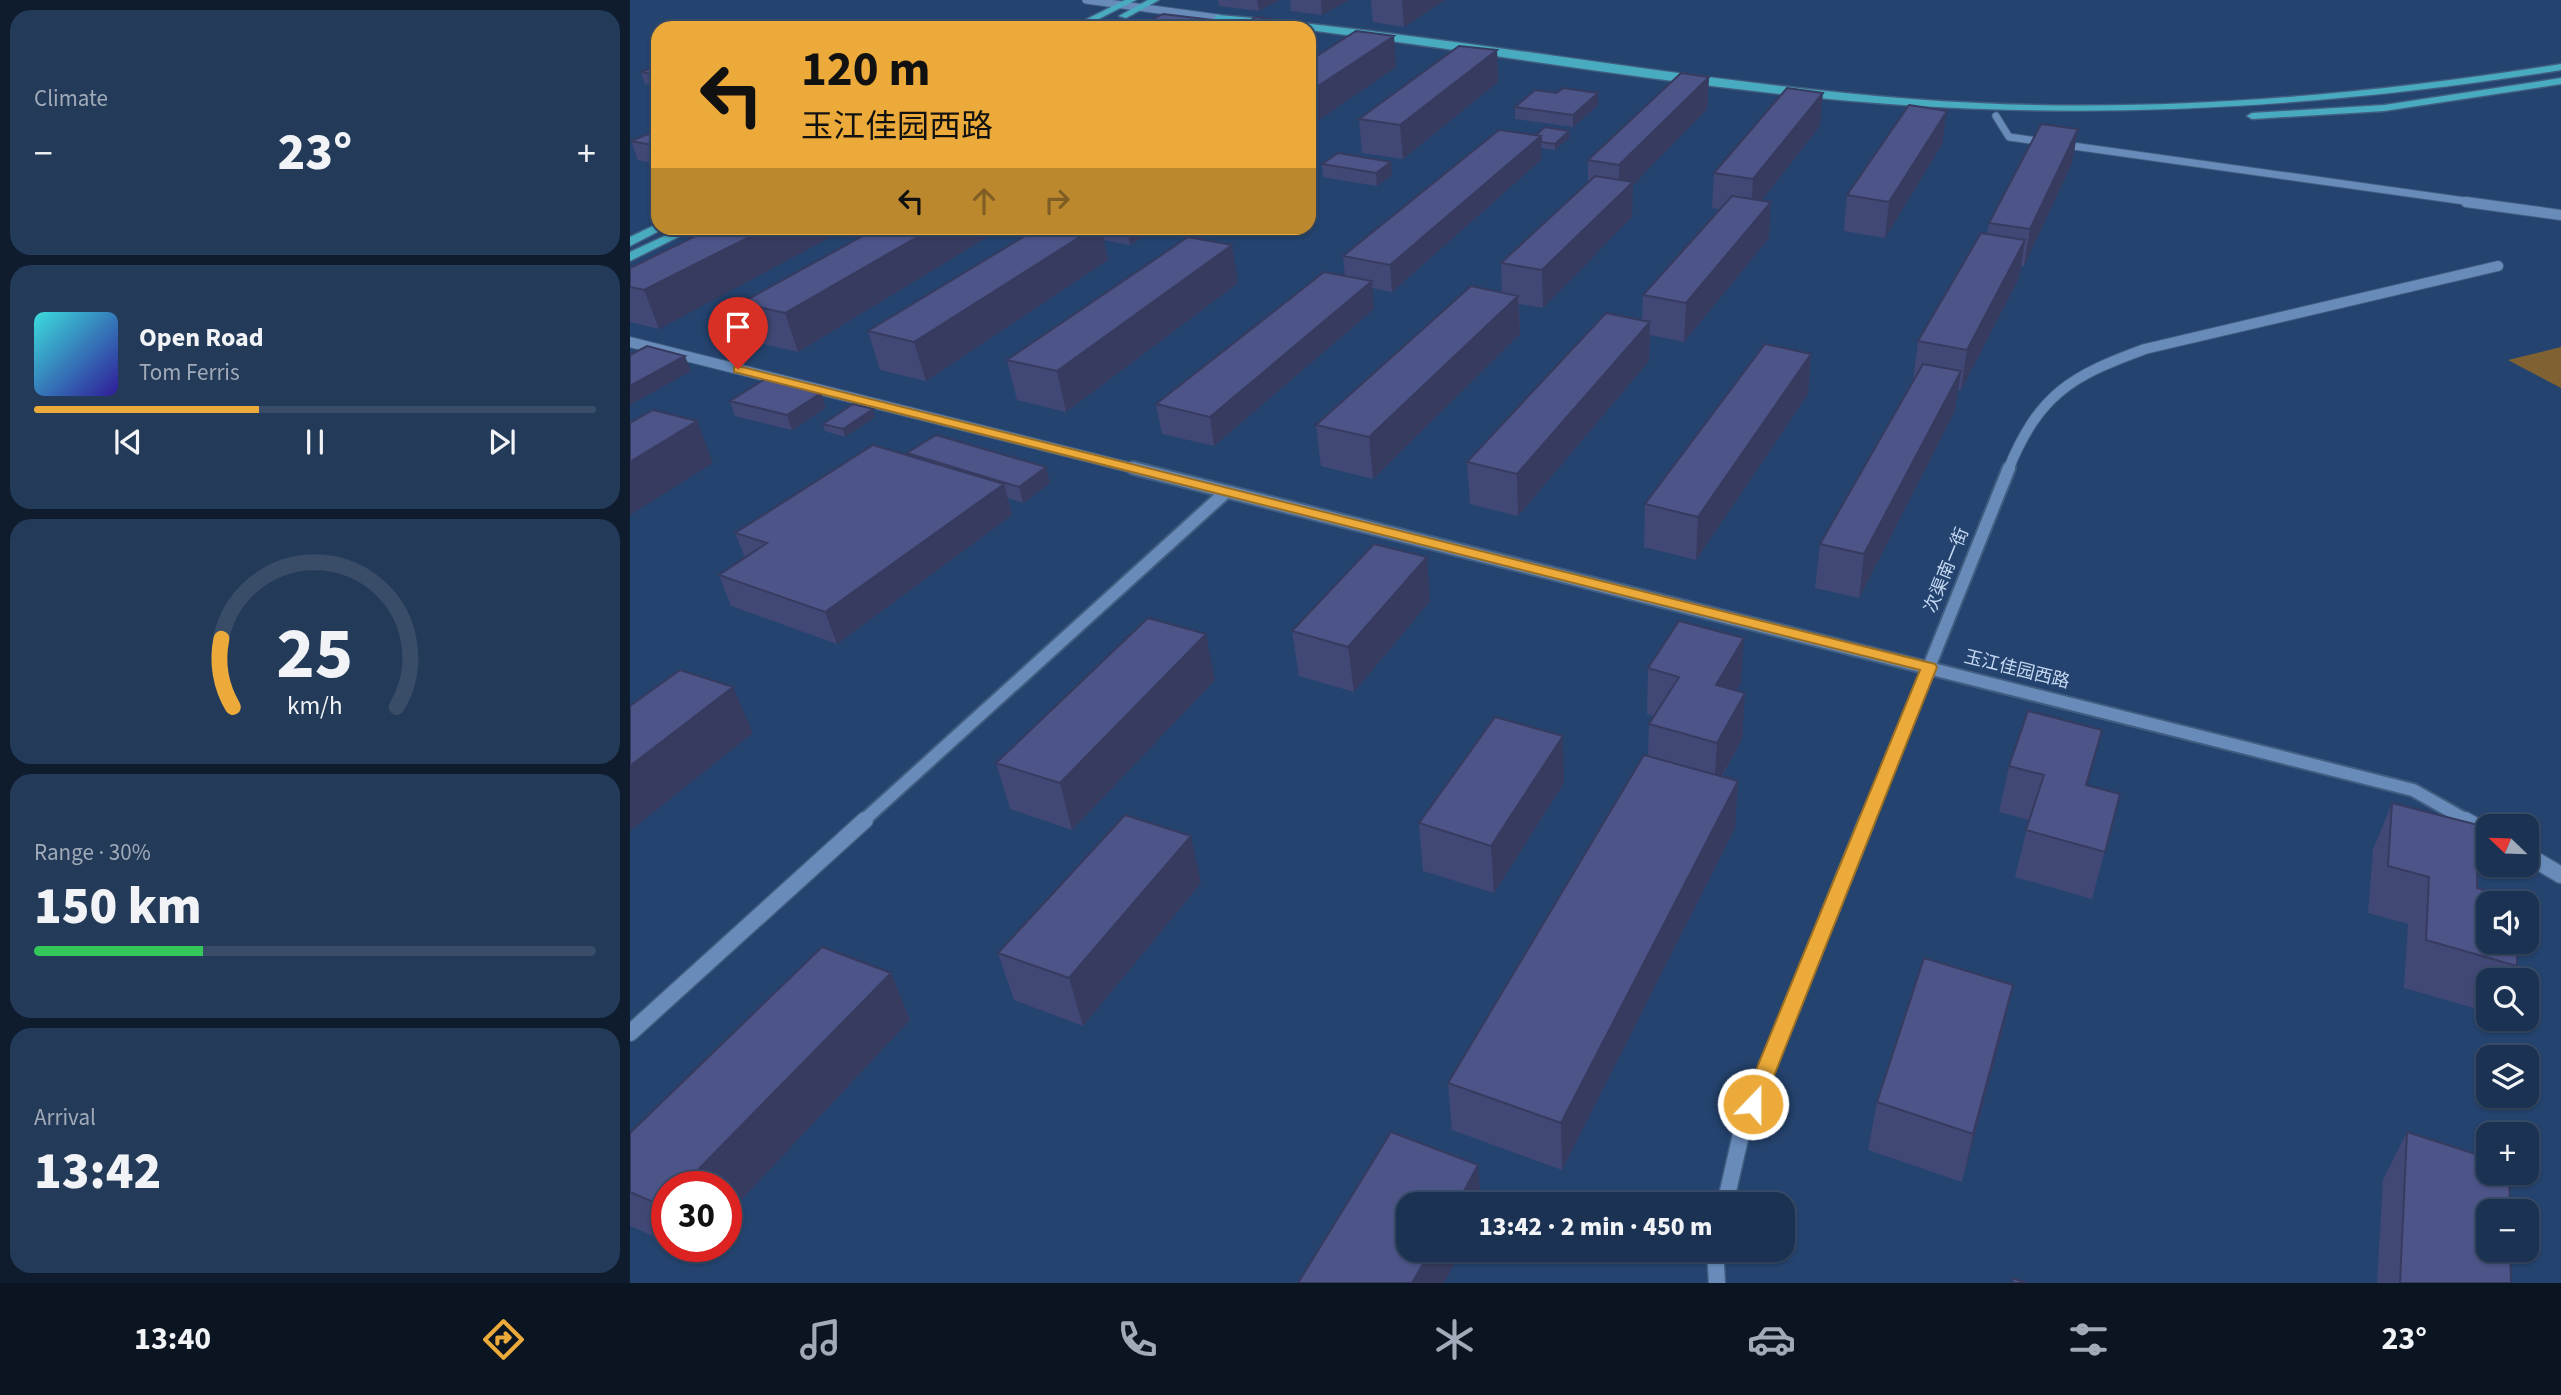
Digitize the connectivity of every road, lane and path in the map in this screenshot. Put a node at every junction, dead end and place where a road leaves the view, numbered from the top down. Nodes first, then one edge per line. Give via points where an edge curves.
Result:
1 (1086, 0) edge
2 (1132, 0) edge
3 (1155, 0) edge
4 (1122, 5) junction
5 (1140, 8) junction
6 (1217, 18) junction
7 (1089, 21) edge
8 (1113, 21) edge
9 (1228, 21) edge
10 (1244, 21) edge
11 (1316, 29) edge
12 (1316, 37) edge
13 (2561, 67) edge
14 (2561, 80) edge
15 (1996, 116) junction
16 (2238, 116) dead end
17 (2224, 117) dead end
18 (2561, 215) edge
19 (651, 232) edge
20 (676, 235) edge
21 (630, 242) edge
22 (630, 257) edge
23 (2498, 266) dead end
24 (630, 342) edge
25 (1226, 492) junction
26 (1929, 667) junction
27 (2476, 826) edge
28 (2539, 862) edge
29 (2561, 874) edge
30 (630, 1034) edge
31 (1728, 1192) edge
32 (1716, 1262) edge
33 (1717, 1283) edge

1 - 4 street
2 - 4 main road
3 - 5 main road
4 - 5 street
4 - 7 main road
5 - 6 street
5 - 8 main road
6 - 9 main road
6 - 10 main road
11 - 13 main road via 1772,90 1928,104 2074,108 2243,105 2452,86
12 - 15 main road via 1797,102
14 - 16 main road via 2384,108
15 - 17 main road
15 - 18 street via 2009,137
19 - 21 main road
20 - 22 main road
23 - 26 street, 次渠南一街 via 2145,349 2095,367 2059,387 2032,419 2016,451
24 - 25 street, 玉江佳园西路
25 - 26 street, 玉江佳园西路
25 - 30 street
26 - 27 street, 玉江佳园西路 via 2413,790
26 - 31 street, 次渠南一街 via 1742,1130
28 - 29 street
32 - 33 street

